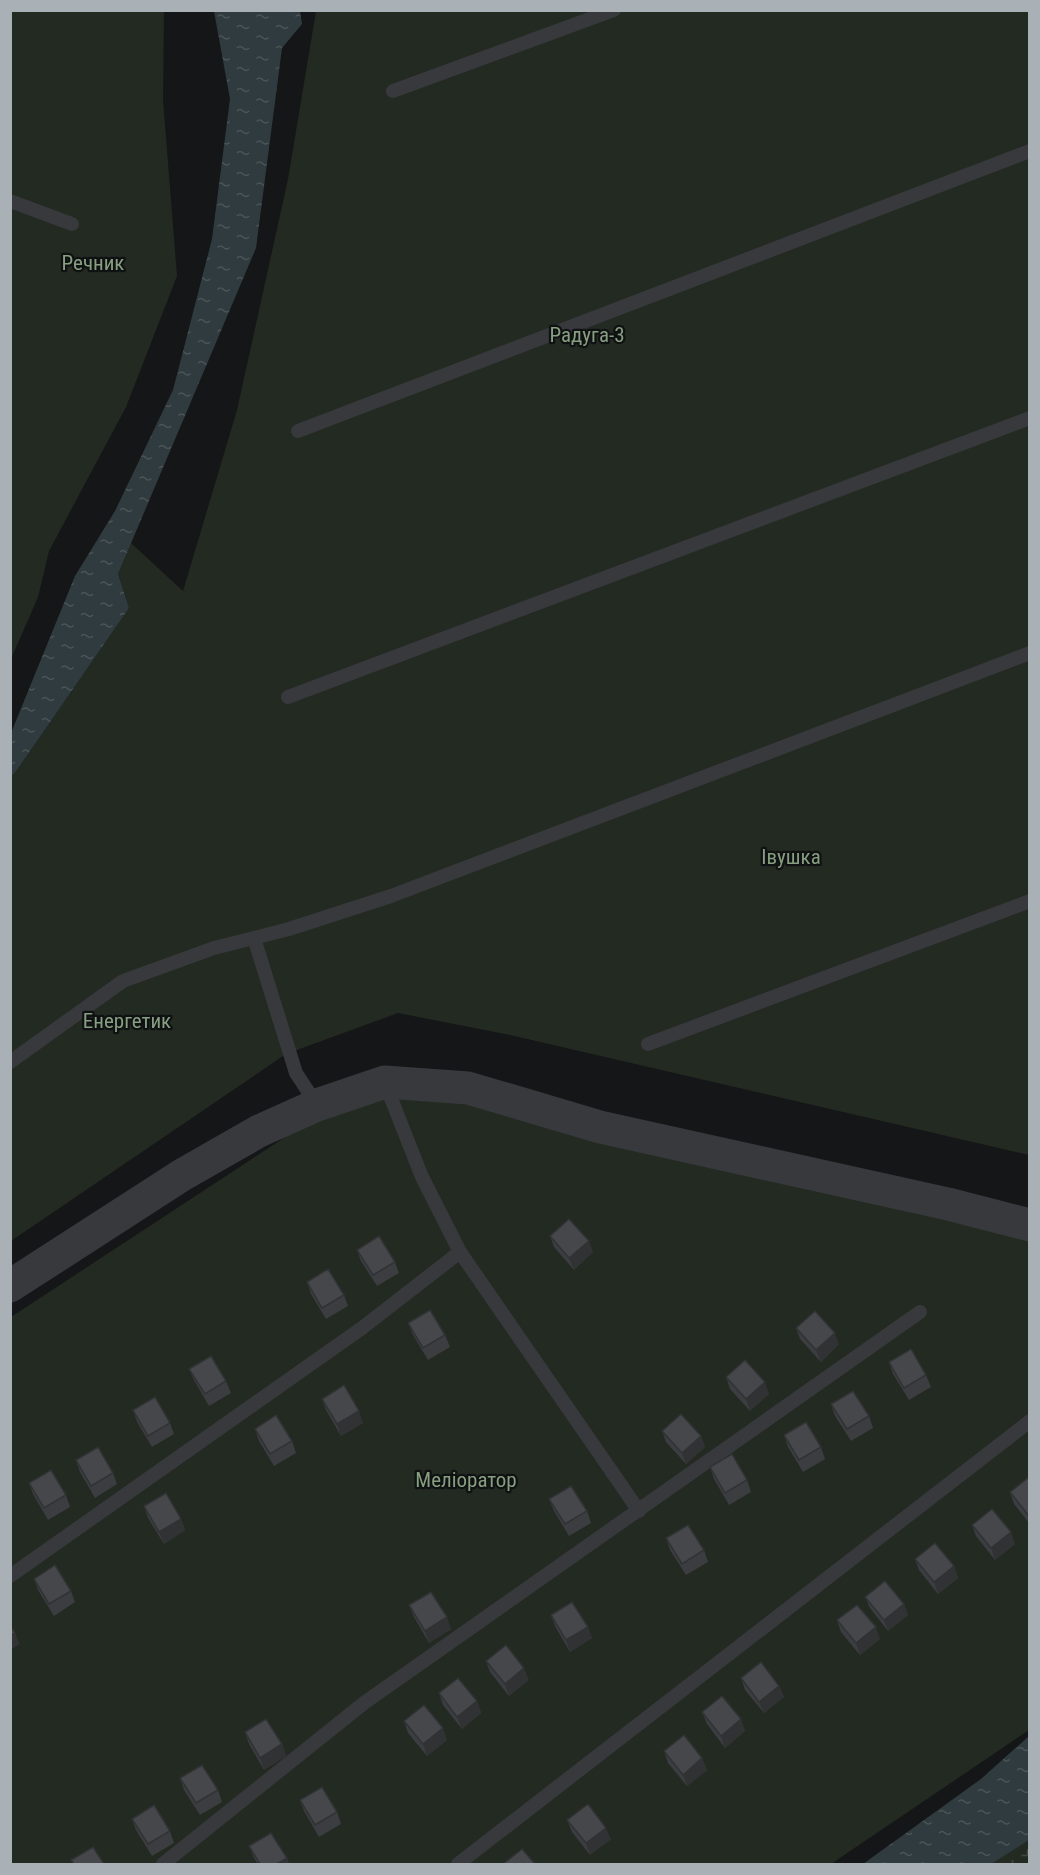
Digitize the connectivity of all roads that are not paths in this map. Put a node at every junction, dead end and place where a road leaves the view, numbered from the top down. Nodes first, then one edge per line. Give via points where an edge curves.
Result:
1 (614, 10) edge
2 (393, 92) dead end
3 (1029, 151) edge
4 (10, 201) edge
5 (72, 224) dead end
6 (1029, 418) edge
7 (298, 431) dead end
8 (1029, 653) edge
9 (288, 697) dead end
10 (1029, 901) edge
11 (254, 938) junction
12 (648, 1044) dead end
13 (10, 1062) edge
14 (385, 1082) junction
15 (317, 1105) junction
16 (1029, 1225) edge
17 (460, 1252) junction
18 (10, 1286) edge
19 (920, 1312) dead end
20 (1029, 1421) edge
21 (639, 1511) junction
22 (10, 1576) edge
23 (163, 1864) edge
24 (458, 1864) edge

1 - 2 lane
3 - 7 lane
4 - 5 lane
6 - 9 lane
8 - 11 lane via 391,896
10 - 12 lane
11 - 13 lane via 123,981
11 - 15 lane via 296,1073
14 - 15 street
14 - 16 street via 468,1088 600,1127
14 - 17 lane via 422,1177
15 - 18 street via 259,1131 182,1174
17 - 21 lane
17 - 22 lane via 362,1328
19 - 21 lane
20 - 24 lane
21 - 23 lane via 364,1703

